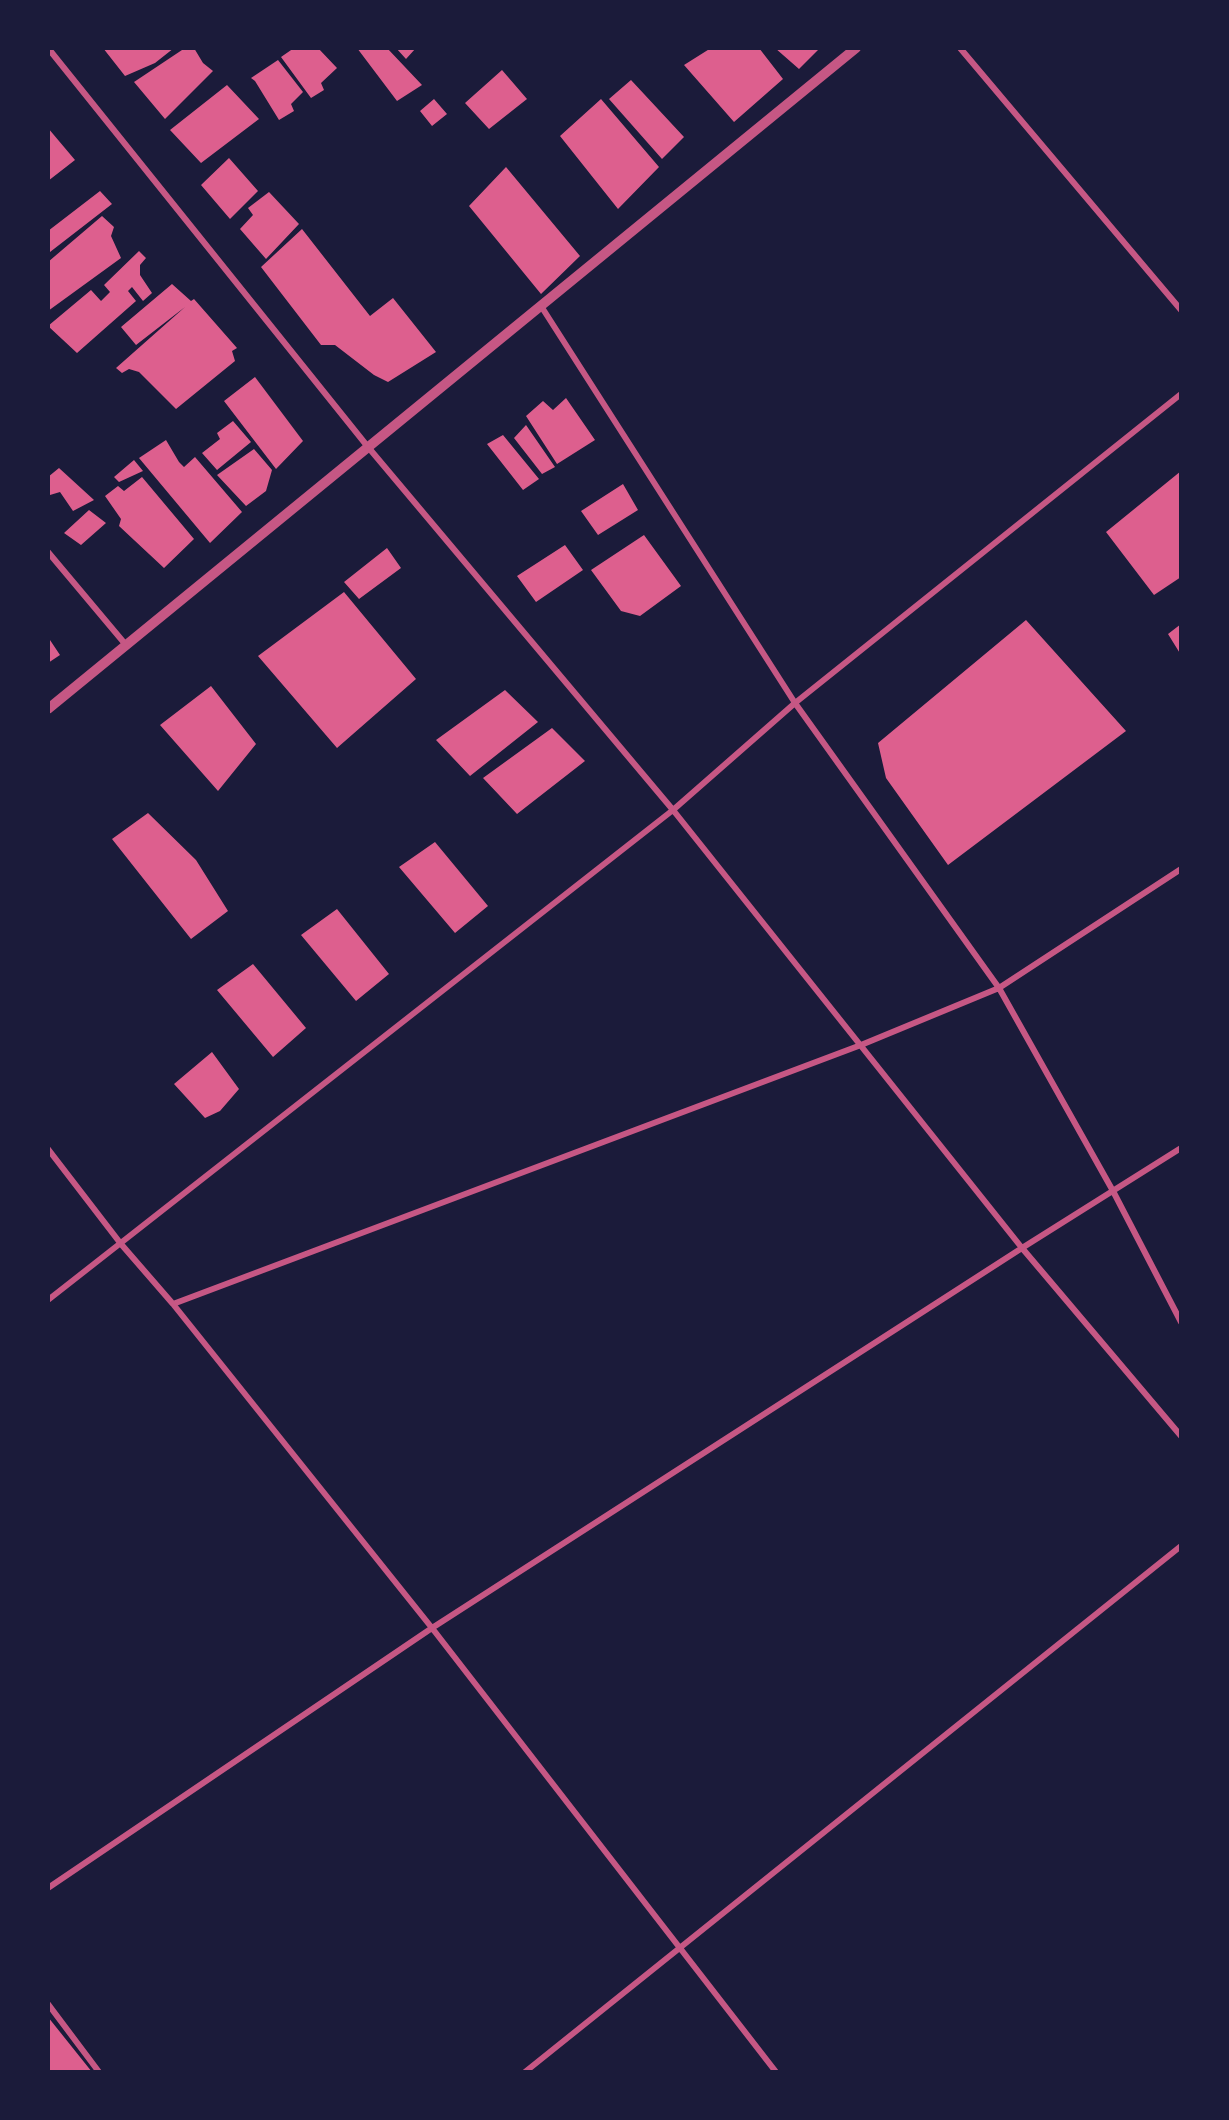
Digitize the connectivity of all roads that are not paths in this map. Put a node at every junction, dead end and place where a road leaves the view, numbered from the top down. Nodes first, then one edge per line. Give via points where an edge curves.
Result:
1 (48, 48) edge
2 (856, 48) edge
3 (960, 48) edge
4 (541, 306) junction
5 (1181, 310) edge
6 (1181, 394) edge
7 (368, 447) junction
8 (48, 552) edge
9 (126, 645) junction
10 (795, 704) junction
11 (48, 709) edge
12 (673, 810) junction
13 (1181, 869) edge
14 (999, 988) junction
15 (861, 1046) junction
16 (1181, 1148) edge
17 (48, 1149) edge
18 (1113, 1191) junction
19 (121, 1244) junction
20 (1022, 1248) junction
21 (48, 1300) edge
22 (173, 1304) junction
23 (1181, 1322) edge
24 (1181, 1436) edge
25 (1181, 1545) edge
26 (432, 1628) junction
27 (48, 1888) edge
28 (680, 1949) junction
29 (48, 2004) edge
30 (99, 2072) edge
31 (525, 2072) edge
32 (776, 2072) edge

1 - 7 street
2 - 4 street
3 - 5 street
4 - 7 street
4 - 10 street
6 - 10 street
7 - 9 street
7 - 12 street
8 - 9 street
9 - 11 street
10 - 12 street
10 - 14 street
12 - 15 street
12 - 19 street
13 - 14 street
14 - 15 street
14 - 18 street
15 - 20 street
15 - 22 street
16 - 18 street
17 - 19 street
18 - 20 street
18 - 23 street
19 - 21 street
19 - 22 street
20 - 24 street
20 - 26 street
22 - 26 street
25 - 28 street
26 - 27 street
26 - 28 street
28 - 31 street
28 - 32 street
29 - 30 street

